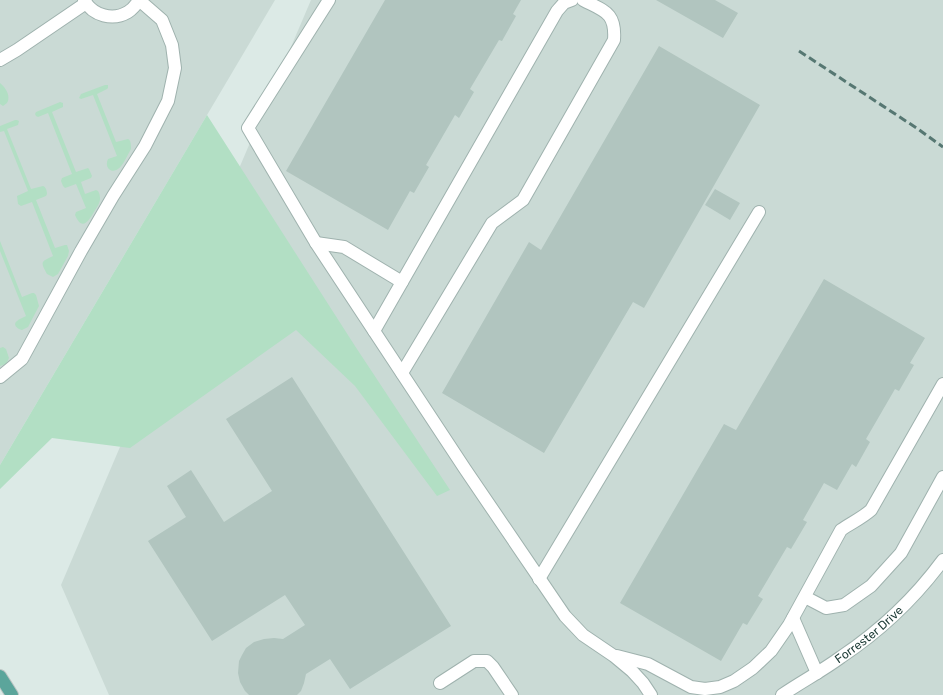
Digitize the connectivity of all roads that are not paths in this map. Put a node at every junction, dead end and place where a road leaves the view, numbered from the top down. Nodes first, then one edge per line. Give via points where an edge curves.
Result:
1 (139, 0) edge
2 (329, 0) edge
3 (572, 0) edge
4 (583, 0) edge
5 (85, 1) edge
6 (0, 60) edge
7 (759, 212) dead end
8 (316, 244) junction
9 (402, 282) junction
10 (374, 331) junction
11 (402, 373) junction
12 (0, 377) edge
13 (943, 384) edge
14 (943, 477) edge
15 (943, 560) edge
16 (539, 579) junction
17 (805, 597) junction
18 (793, 618) junction
19 (614, 656) junction
20 (817, 673) junction
21 (0, 676) edge
22 (440, 683) dead end
23 (12, 695) edge
24 (512, 695) edge
25 (651, 695) edge
26 (782, 695) edge

1 - 5 street via 128,12 113,16 98,13
1 - 12 street via 162,20 172,45 174,68 168,101 145,146 81,251 22,359
2 - 8 street via 248,128
3 - 9 street via 564,3 557,11
4 - 11 street via 606,12 611,18 614,40 523,200 492,222
5 - 6 street
7 - 16 street
8 - 9 street via 344,247
8 - 10 street
9 - 10 street
10 - 11 street
11 - 16 street
13 - 17 street via 871,510 841,530
14 - 17 street via 901,553 871,586 844,605 826,608
15 - 20 street, Forrester Drive via 930,579 894,615 857,646
16 - 19 street via 565,616 583,635
17 - 18 street
18 - 19 street via 771,651 753,668 720,687 691,687 648,664
18 - 20 street
19 - 25 street via 632,671
20 - 26 street, Forrester Drive
21 - 23 main road
22 - 24 street via 474,661 487,661 494,667

